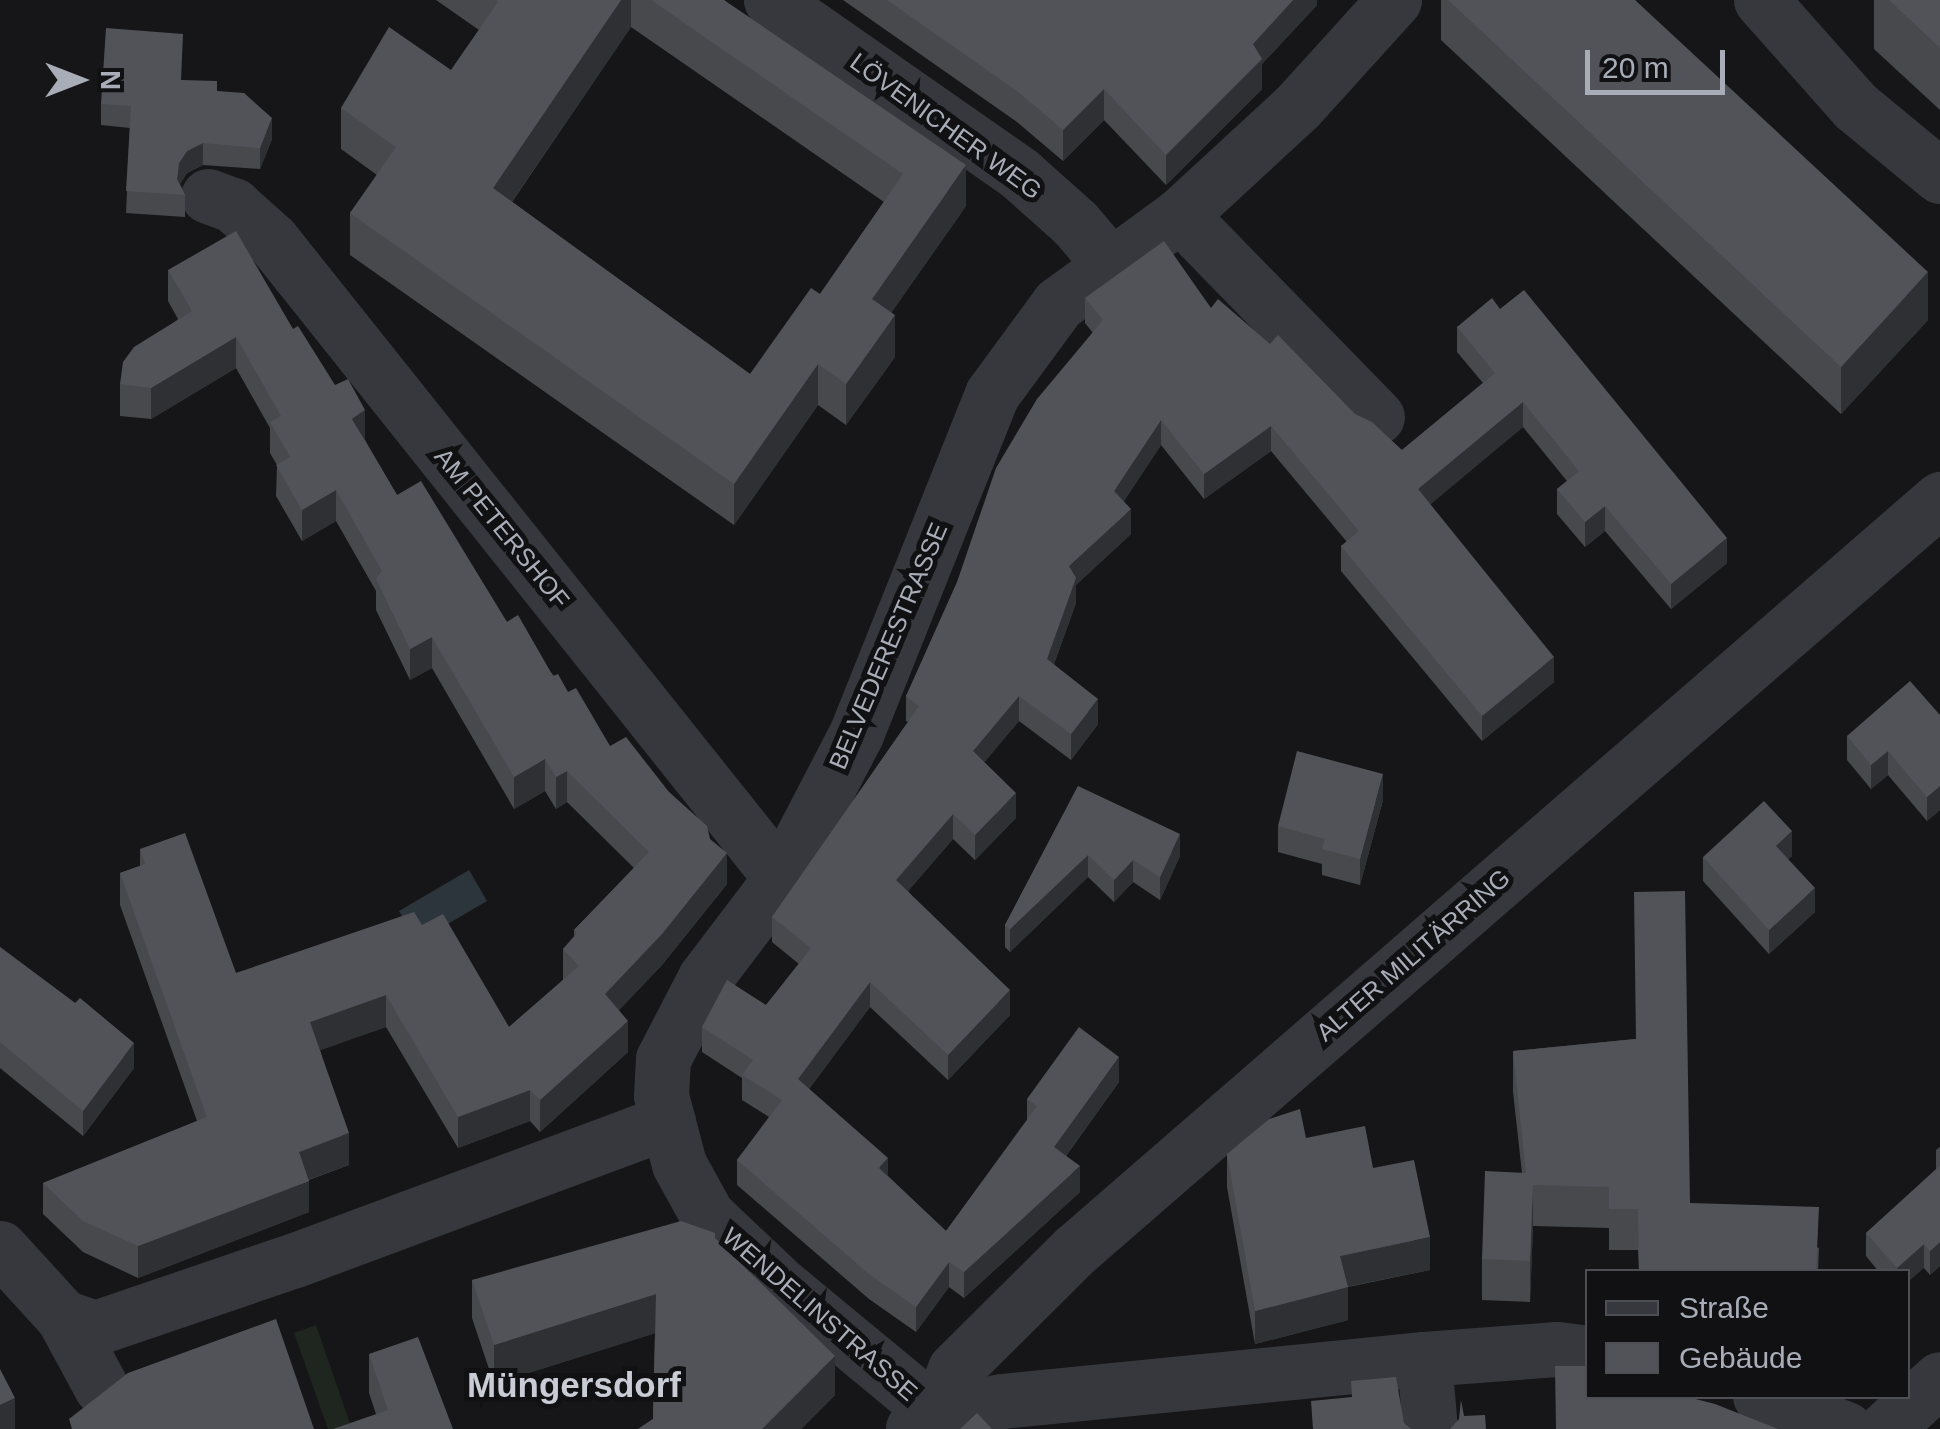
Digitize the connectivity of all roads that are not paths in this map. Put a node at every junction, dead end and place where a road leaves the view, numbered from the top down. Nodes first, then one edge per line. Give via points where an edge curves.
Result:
1 (772, 0) edge
2 (1394, 0) edge
3 (1761, 0) edge
4 (1940, 176) edge
5 (208, 196) dead end
6 (1180, 214) junction
7 (1110, 264) junction
8 (1377, 417) dead end
9 (1940, 499) edge
10 (781, 878) junction
11 (668, 1121) junction
12 (0, 1248) edge
13 (63, 1317) junction
14 (1585, 1353) edge
15 (1424, 1359) junction
16 (1940, 1379) edge
17 (101, 1387) dead end
18 (1768, 1399) edge
19 (924, 1422) edge
20 (1430, 1429) edge
21 (1846, 1429) edge
22 (1886, 1429) edge

1 - 7 street, LÖVENICHER WEG via 1020,174
2 - 6 street, BELVEDERESTRASSE via 1298,106
3 - 4 street via 1855,106
5 - 10 street, AM PETERSHOF via 233,205 272,240
6 - 7 street, BELVEDERESTRASSE
6 - 8 street
7 - 10 street, BELVEDERESTRASSE via 1058,304 992,394 856,734
9 - 19 street, ALTER MILITÄRRING via 1076,1250 954,1369
10 - 11 street, BELVEDERESTRASSE via 705,978 663,1059
11 - 13 street via 121,1320 95,1328
11 - 19 street, WENDELINSTRASSE via 678,1164 707,1215
12 - 13 street
13 - 17 street
14 - 15 street, WENDELINSTRASSE
15 - 19 street, WENDELINSTRASSE via 1002,1401
15 - 20 street
16 - 22 street
18 - 21 street

